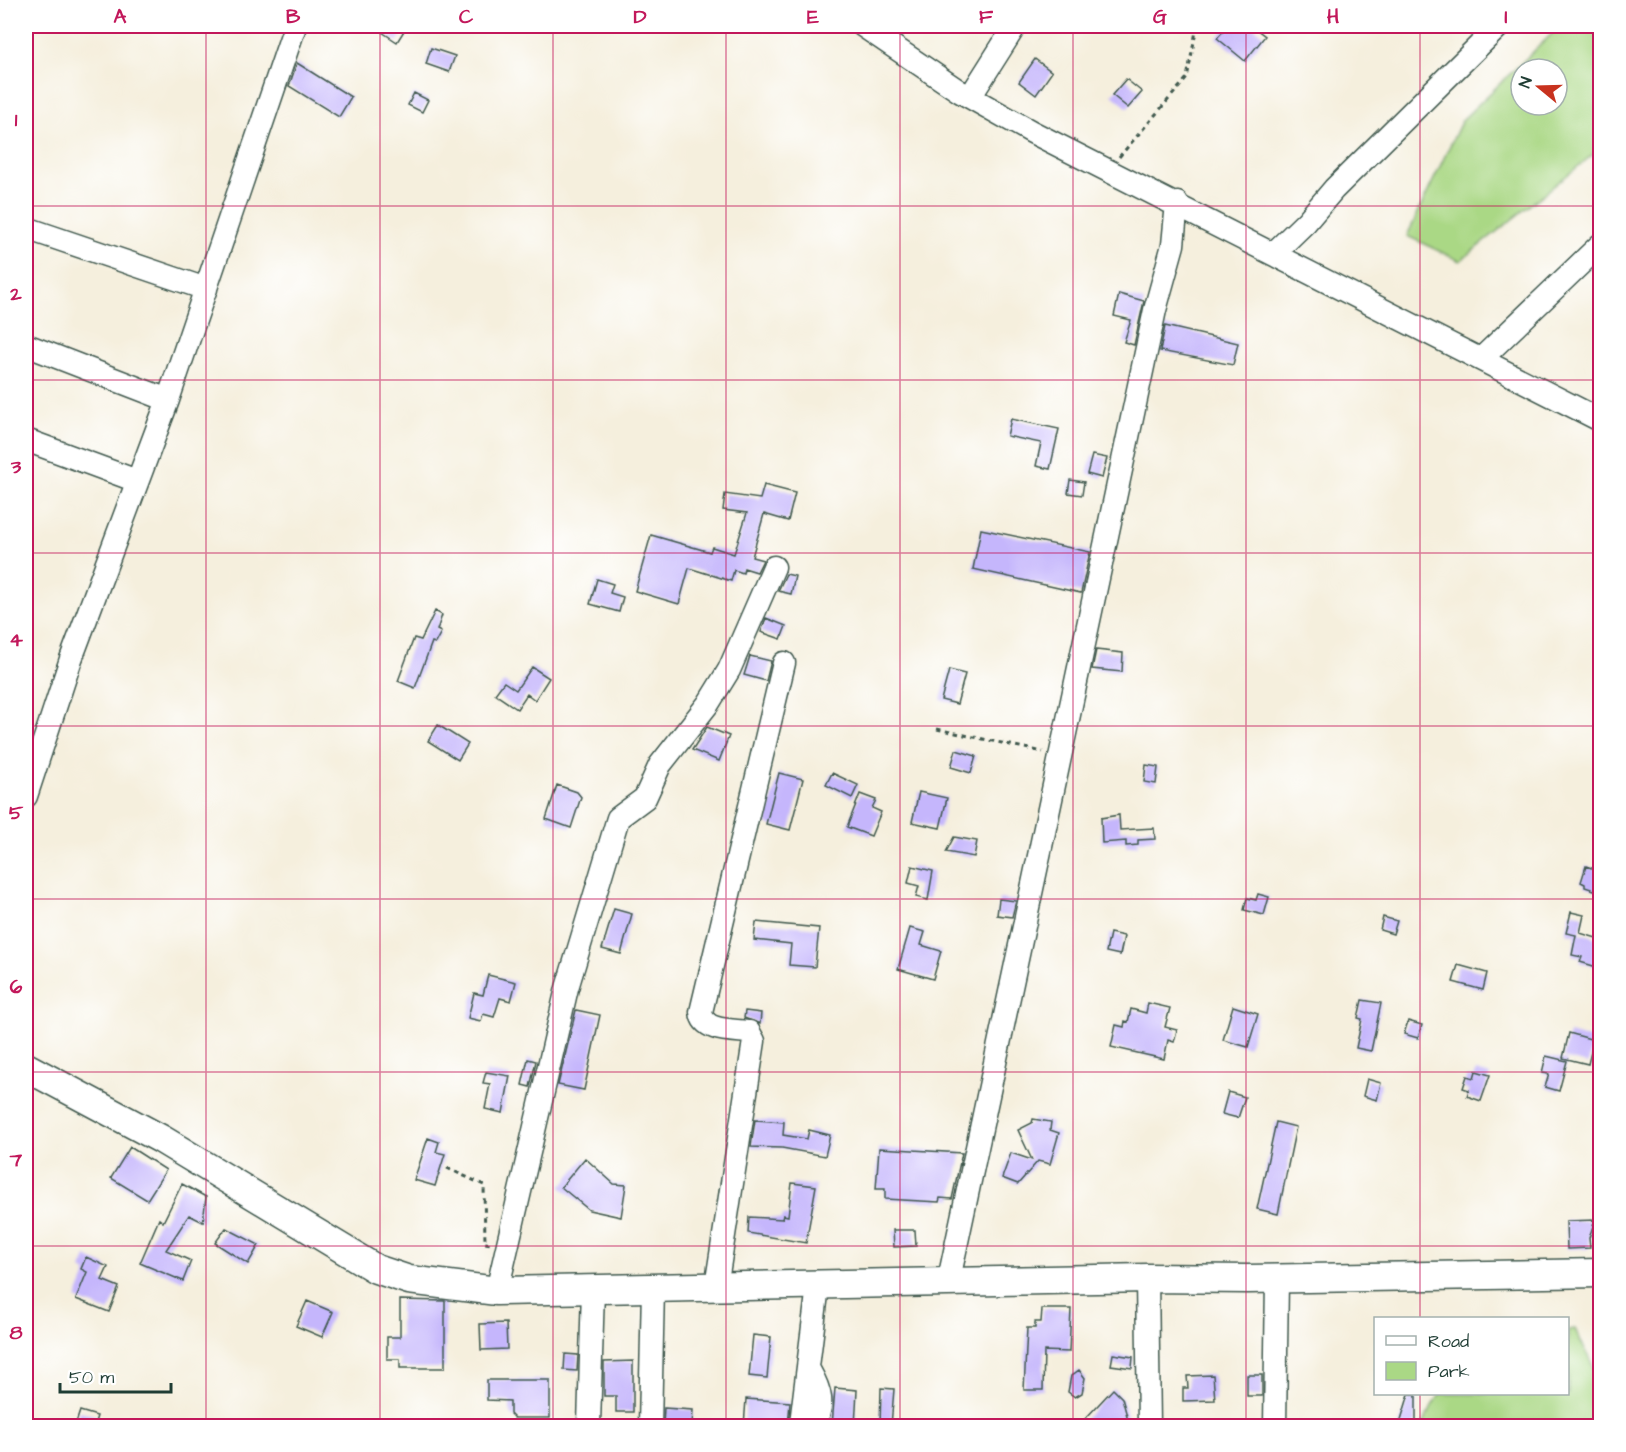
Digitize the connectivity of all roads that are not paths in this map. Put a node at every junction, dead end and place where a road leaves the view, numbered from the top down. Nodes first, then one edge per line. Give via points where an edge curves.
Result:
1 (295, 26) edge
2 (863, 26) edge
3 (1015, 26) edge
4 (1499, 26) edge
5 (970, 97) junction
6 (1177, 204) junction
7 (26, 228) edge
8 (1600, 245) edge
9 (1274, 253) junction
10 (206, 289) junction
11 (26, 345) edge
12 (1481, 359) junction
13 (168, 400) junction
14 (1600, 420) edge
15 (26, 440) edge
16 (137, 481) junction
17 (774, 567) dead end
18 (784, 663) dead end
19 (26, 796) edge
20 (26, 1067) edge
21 (1600, 1267) edge
22 (1147, 1278) junction
23 (1278, 1279) junction
24 (948, 1284) junction
25 (818, 1286) junction
26 (716, 1287) junction
27 (653, 1288) junction
28 (593, 1289) junction
29 (497, 1291) junction
30 (809, 1370) junction
31 (589, 1425) edge
32 (650, 1426) edge
33 (806, 1426) edge
34 (813, 1426) edge
35 (1149, 1426) edge
36 (1275, 1426) edge

1 - 10 street
2 - 5 street
3 - 5 street
4 - 9 street
5 - 6 street
6 - 9 street
6 - 24 street via 1173,245 1155,310
7 - 10 street
8 - 12 street
9 - 12 street
10 - 13 street
11 - 13 street
12 - 14 street
13 - 16 street
15 - 16 street
16 - 19 street via 71,659
17 - 29 street via 729,670 708,704 660,765 645,798 618,818 567,988
18 - 26 street via 701,1012 708,1026 749,1032 754,1041
20 - 29 main road via 161,1139 376,1269 409,1280
21 - 23 main road
22 - 23 main road
22 - 24 main road
22 - 35 street
23 - 36 street
24 - 25 main road
25 - 26 main road
25 - 30 street
26 - 27 main road
27 - 28 main road
27 - 32 street
28 - 29 main road
28 - 31 street
30 - 33 street via 801,1424
30 - 34 street via 820,1389 822,1411

